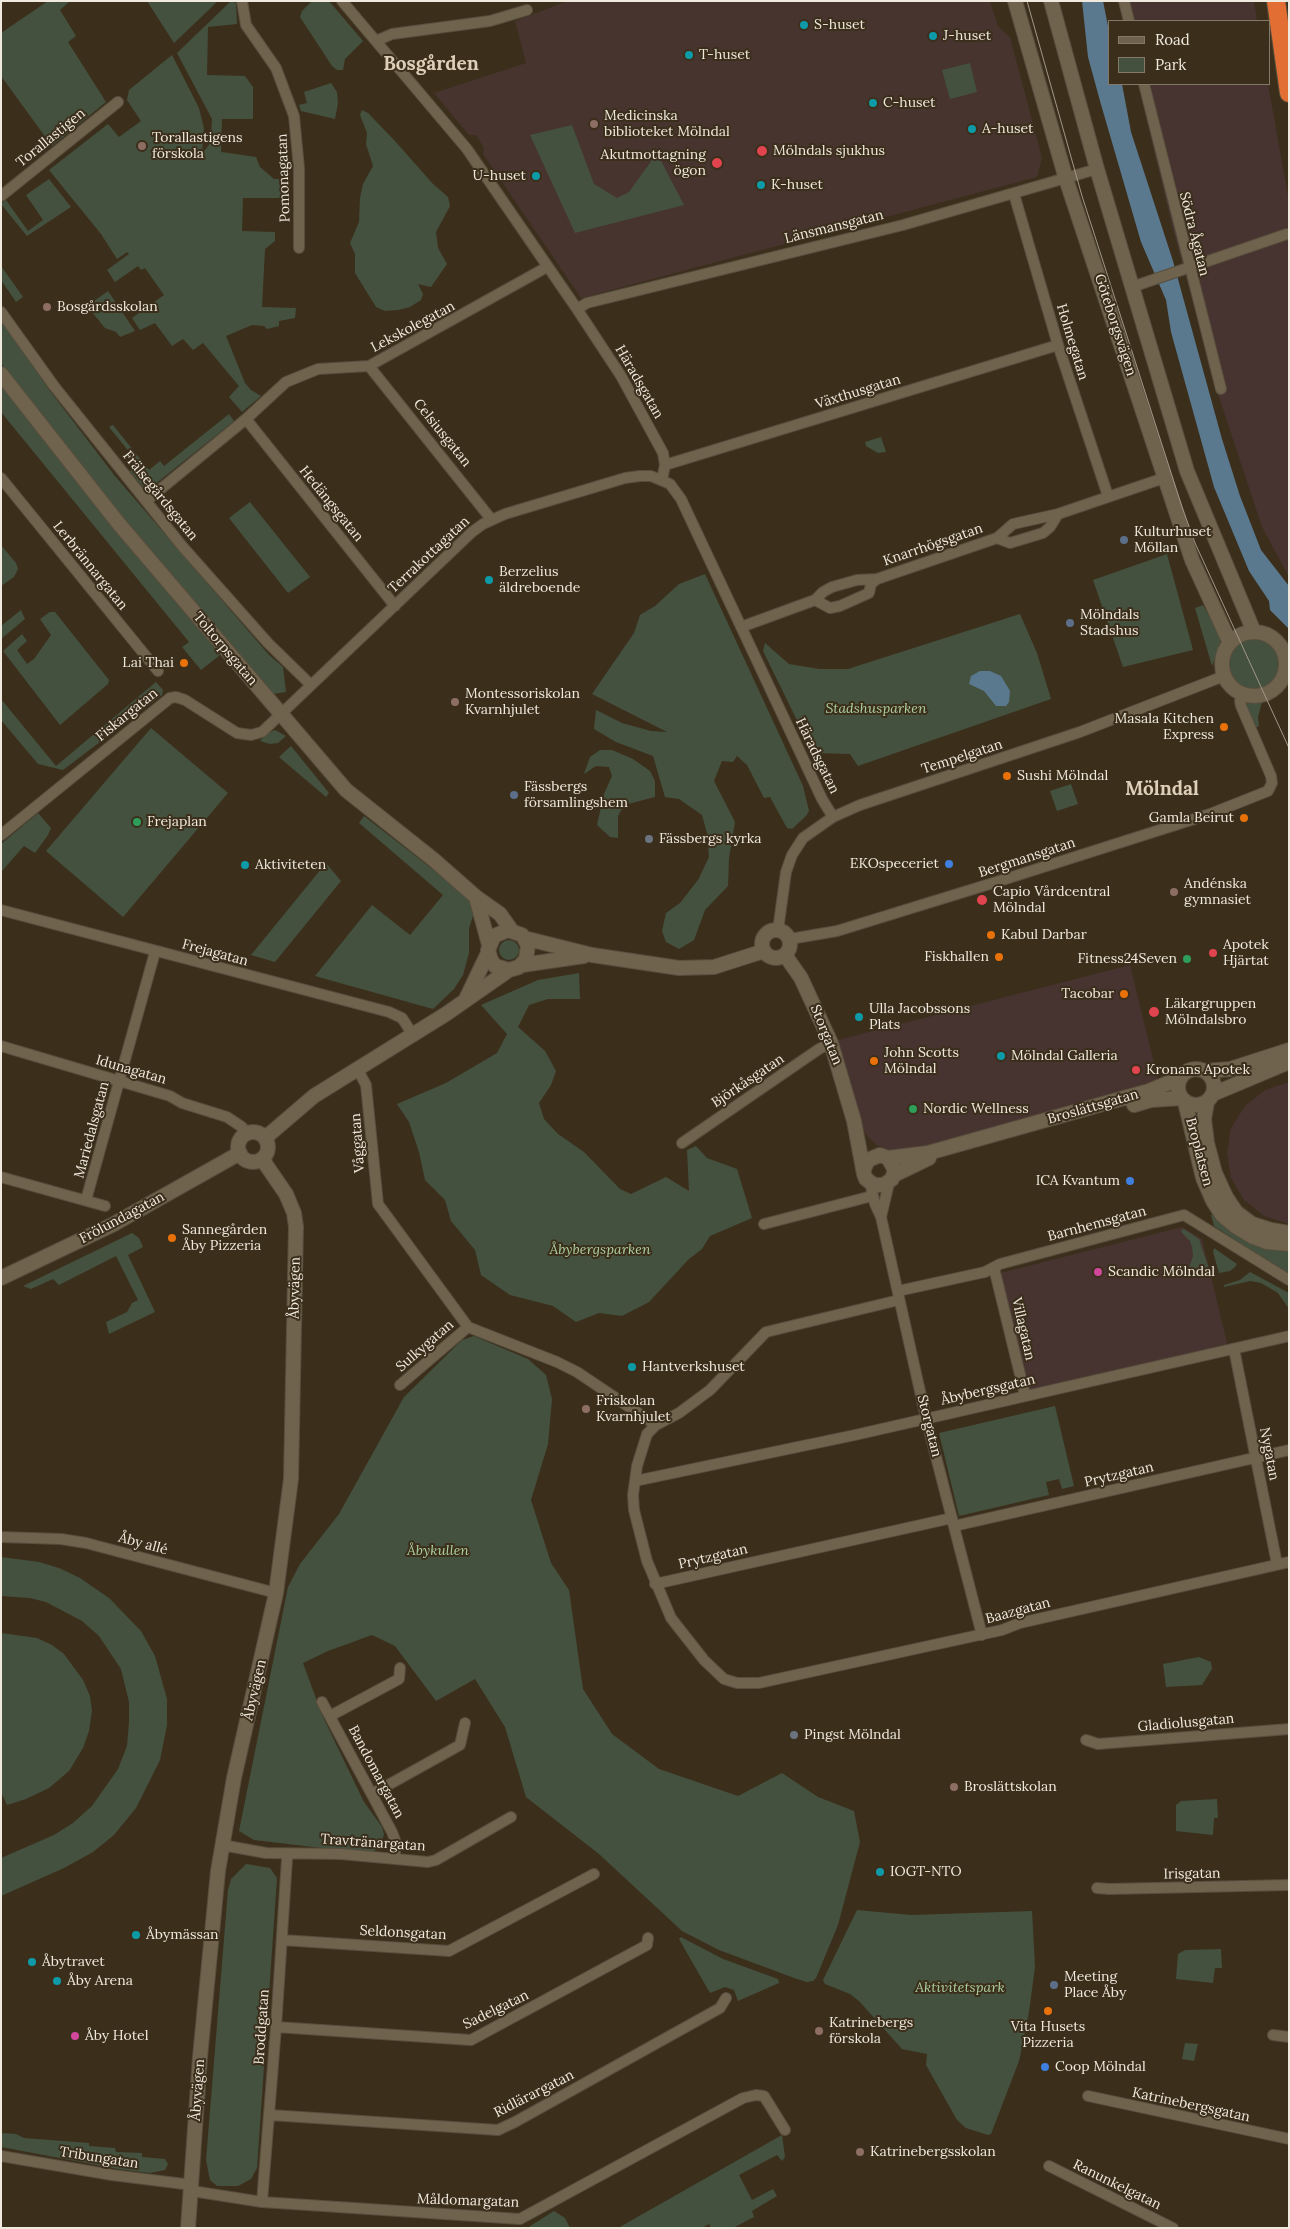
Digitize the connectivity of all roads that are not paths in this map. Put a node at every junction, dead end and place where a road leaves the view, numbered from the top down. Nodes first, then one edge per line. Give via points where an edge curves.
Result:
1 (242, 1) edge
2 (342, 1) edge
3 (1015, 1) edge
4 (1051, 1) edge
5 (1124, 1) edge
6 (1276, 1) edge
7 (527, 10) dead end
8 (1129, 20) edge
9 (376, 41) junction
10 (1144, 85) edge
11 (1289, 93) edge
12 (118, 102) dead end
13 (1097, 169) junction
14 (1066, 179) junction
15 (1014, 194) junction
16 (1, 196) edge
17 (1287, 234) dead end
18 (298, 248) dead end
19 (548, 267) junction
20 (1185, 269) junction
21 (1132, 287) junction
22 (577, 309) junction
23 (1, 312) edge
24 (1058, 345) junction
25 (370, 366) junction
26 (1, 374) edge
27 (1221, 389) dead end
28 (246, 419) junction
29 (665, 465) junction
30 (1, 478) edge
31 (1164, 478) junction
32 (662, 480) junction
33 (1108, 496) junction
34 (146, 501) junction
35 (1058, 514) junction
36 (491, 519) junction
37 (998, 538) junction
38 (876, 579) junction
39 (815, 600) junction
40 (395, 606) junction
41 (741, 626) junction
42 (1254, 632) junction
43 (1230, 642) junction
44 (1287, 658) edge
45 (158, 671) dead end
46 (1224, 676) junction
47 (1286, 678) edge
48 (310, 684) junction
49 (1242, 694) junction
50 (281, 714) junction
51 (833, 817) junction
52 (1, 834) edge
53 (476, 897) junction
54 (1, 910) edge
55 (778, 930) junction
56 (512, 931) junction
57 (524, 938) junction
58 (790, 939) junction
59 (488, 949) junction
60 (764, 951) junction
61 (155, 952) junction
62 (592, 954) junction
63 (785, 955) junction
64 (522, 965) junction
65 (509, 970) junction
66 (465, 1001) junction
67 (413, 1035) junction
68 (831, 1043) junction
69 (1, 1046) edge
70 (1289, 1050) edge
71 (1289, 1062) edge
72 (358, 1070) junction
73 (1206, 1071) junction
74 (1180, 1078) junction
75 (119, 1082) junction
76 (1210, 1098) junction
77 (1183, 1100) junction
78 (854, 1121) junction
79 (246, 1134) junction
80 (265, 1138) junction
81 (682, 1143) dead end
82 (240, 1153) junction
83 (887, 1157) junction
84 (262, 1159) junction
85 (864, 1169) junction
86 (1, 1177) edge
87 (891, 1179) junction
88 (871, 1189) junction
89 (86, 1200) junction
90 (1222, 1203) junction
91 (105, 1206) dead end
92 (881, 1217) junction
93 (764, 1224) dead end
94 (1289, 1232) edge
95 (1289, 1244) edge
96 (994, 1268) junction
97 (1, 1278) edge
98 (1289, 1280) edge
99 (898, 1295) junction
100 (468, 1327) junction
101 (1289, 1336) edge
102 (1234, 1349) junction
103 (400, 1385) dead end
104 (1025, 1396) junction
105 (926, 1418) junction
106 (656, 1425) junction
107 (1289, 1450) edge
108 (1255, 1458) junction
109 (635, 1481) junction
110 (953, 1522) junction
111 (1, 1537) edge
112 (1289, 1562) edge
113 (1277, 1564) junction
114 (655, 1584) junction
115 (276, 1593) junction
116 (982, 1635) junction
117 (400, 1668) dead end
118 (322, 1702) dead end
119 (330, 1716) junction
120 (465, 1723) dead end
121 (1289, 1729) edge
122 (1086, 1740) dead end
123 (372, 1794) junction
124 (511, 1817) dead end
125 (222, 1845) junction
126 (289, 1854) junction
127 (395, 1859) junction
128 (594, 1874) dead end
129 (1289, 1885) edge
130 (1096, 1888) dead end
131 (648, 1938) dead end
132 (282, 1940) junction
133 (726, 1998) dead end
134 (276, 2027) junction
135 (1273, 2035) dead end
136 (1289, 2037) edge
137 (1088, 2096) dead end
138 (270, 2115) junction
139 (785, 2130) dead end
140 (1289, 2139) edge
141 (1, 2156) edge
142 (1049, 2166) dead end
143 (192, 2188) junction
144 (262, 2202) junction
145 (188, 2228) edge
146 (1173, 2228) edge

1 - 18 street, Pomonagatan via 246,24 276,68 294,116 299,168
2 - 9 street, Häradsgatan
3 - 14 street, Göteborgsvägen
4 - 13 street, Göteborgsvägen
5 - 8 street
6 - 11 highway
7 - 9 street via 490,21 392,34
9 - 19 street, Häradsgatan via 466,149
10 - 20 street, Södra Ågatan
12 - 16 street, Torallastigen
13 - 14 street, Länsmansgatan
13 - 21 street, Göteborgsvägen
14 - 15 street, Länsmansgatan
14 - 31 street, Göteborgsvägen
15 - 22 street, Länsmansgatan
15 - 24 street, Holmegatan
17 - 20 street
19 - 22 street, Häradsgatan
19 - 25 street, Lekskolegatan
20 - 21 street
20 - 27 street, Södra Ågatan
21 - 42 street, Göteborgsvägen via 1187,472
22 - 29 street, Häradsgatan via 634,397 663,453
23 - 34 street, Frälsegårdsgatan via 54,386
24 - 29 street, Växthusgatan
24 - 33 street, Holmegatan
25 - 28 street, Lekskolegatan via 318,369 304,373 286,382
25 - 36 street, Celsiusgatan
26 - 50 street, Toltorpsgatan via 87,485
28 - 34 street, Lekskolegatan
28 - 40 street, Hedängsgatan
29 - 32 street, Häradsgatan
30 - 45 street, Lerbrännargatan
31 - 33 street, Knarrhögsgatan
31 - 43 street, Göteborgsvägen via 1192,560
32 - 36 street, Terrakottagatan via 651,476 625,478
32 - 41 street, Häradsgatan via 675,489 681,499
33 - 35 street, Knarrhögsgatan
34 - 48 street, Frälsegårdsgatan via 268,643
35 - 37 street, Knarrhögsgatan via 1012,524
35 - 37 street, Knarrhögsgatan via 1043,533 1010,543
36 - 40 street, Terrakottagatan via 472,532
37 - 38 street, Knarrhögsgatan
38 - 39 street, Knarrhögsgatan via 832,587
38 - 39 street, Knarrhögsgatan via 869,593 840,606 830,608
39 - 41 street, Knarrhögsgatan
40 - 48 street, Terrakottagatan
41 - 51 street, Häradsgatan
42 - 43 street
42 - 44 street via 1274,639
43 - 46 street via 1222,661
44 - 47 street
46 - 49 street via 1231,687
46 - 51 street, Tempelgatan via 1080,732 860,805
47 - 49 street via 1264,695 1252,697
48 - 50 street, Terrakottagatan
49 - 58 street, Bergmansgatan via 1241,706 1271,776 1270,790 1210,814 984,886 837,931
50 - 52 street, Fiskargatan via 262,732 244,734 228,730 180,697 170,698
50 - 53 street, Toltorpsgatan via 346,790
51 - 55 street, Tempelgatan via 803,838 792,854 786,872
53 - 56 street, Toltorpsgatan via 500,914
53 - 59 street
54 - 61 street, Frejagatan
55 - 58 street
55 - 60 street via 764,936
56 - 57 street
56 - 59 street via 498,933
57 - 62 street
57 - 64 street via 528,952
58 - 63 street
59 - 65 street via 495,966
59 - 66 street
60 - 62 street via 700,968 680,968
60 - 63 street via 775,958
61 - 67 street, Frejagatan via 396,1015 402,1018
61 - 75 street, Mariedalsgatan
62 - 64 street
63 - 68 street, Storgatan via 801,978
64 - 65 street
65 - 66 street
66 - 67 street
67 - 72 street
68 - 78 street, Storgatan
68 - 81 street, Björkåsgatan
69 - 75 street, Idunagatan
70 - 73 street via 1230,1069
71 - 76 street
72 - 80 street via 314,1096
72 - 100 street, Våggatan via 366,1085 378,1204
73 - 74 street via 1189,1070
73 - 76 street via 1213,1079
74 - 77 street via 1178,1088
74 - 83 street, Broslättsgatan via 1149,1091 928,1153
75 - 79 street, Idunagatan via 221,1114 236,1122
75 - 89 street, Mariedalsgatan
76 - 77 street via 1198,1105
76 - 90 street, Broplatsen via 1206,1138
77 - 87 street, Broslättsgatan via 1151,1100 929,1158
77 - 90 street, Broplatsen via 1204,1178
78 - 83 street, Storgatan
78 - 85 street, Storgatan
79 - 80 street via 256,1132
79 - 82 street via 239,1142
80 - 84 street via 268,1149
82 - 84 street via 249,1161
82 - 97 street, Frölundagatan via 112,1225
83 - 85 street via 868,1160
83 - 87 street via 894,1165
84 - 115 street, Åbyvägen via 286,1194 296,1227 291,1479
85 - 88 street
86 - 89 street
87 - 88 street
87 - 92 street, Storgatan
88 - 92 street, Storgatan
88 - 93 street
89 - 91 street
90 - 94 street, Broplatsen via 1252,1224
90 - 95 street, Broplatsen via 1235,1226 1267,1242
92 - 99 street, Storgatan
96 - 98 street, Barnhemsgatan via 1184,1215
96 - 99 street, Barnhemsgatan
96 - 104 street, Villagatan
99 - 105 street, Storgatan
99 - 106 street, Barnhemsgatan via 764,1334 710,1390
100 - 103 street, Sulkygatan
100 - 106 street via 557,1362
101 - 102 street, Åbybergsgatan
102 - 104 street, Åbybergsgatan
102 - 108 street, Nygatan
104 - 105 street, Åbybergsgatan
105 - 109 street, Åbybergsgatan
105 - 110 street, Storgatan
106 - 109 street, Baazgatan via 647,1434 641,1448
107 - 108 street, Prytzgatan
108 - 110 street, Prytzgatan
108 - 113 street, Nygatan
109 - 114 street, Baazgatan via 634,1510
110 - 114 street, Prytzgatan
110 - 116 street, Storgatan
111 - 115 street, Åby allé via 86,1543
112 - 113 street, Baazgatan
113 - 116 street, Baazgatan via 1037,1619
114 - 116 street, Baazgatan via 671,1618 715,1671 724,1679 738,1683 755,1683
115 - 125 street, Åbyvägen
117 - 119 street via 399,1679
118 - 119 street, Bandomargatan
119 - 123 street, Bandomargatan
120 - 123 street via 460,1745
121 - 122 street, Gladiolusgatan via 1098,1744
123 - 127 street, Bandomargatan via 395,1840
124 - 127 street, Travtränargatan via 436,1860
125 - 126 street, Travtränargatan
125 - 143 street, Åbyvägen via 200,2057
126 - 127 street, Travtränargatan
126 - 132 street, Broddgatan
128 - 132 street, Seldonsgatan via 449,1951
129 - 130 street, Irisgatan
131 - 134 street, Sadelgatan via 647,1945 471,2040
132 - 134 street, Broddgatan
133 - 138 street, Ridlärargatan via 720,2008 498,2130
134 - 138 street, Broddgatan
135 - 136 street
137 - 140 street, Katrinebergsgatan
138 - 144 street, Broddgatan
139 - 144 street, Måldomargatan via 764,2096 743,2098 520,2219
141 - 143 street, Tribungatan
142 - 146 street, Ranunkelgatan
143 - 144 street, Måldomargatan
143 - 145 street, Åbyvägen

